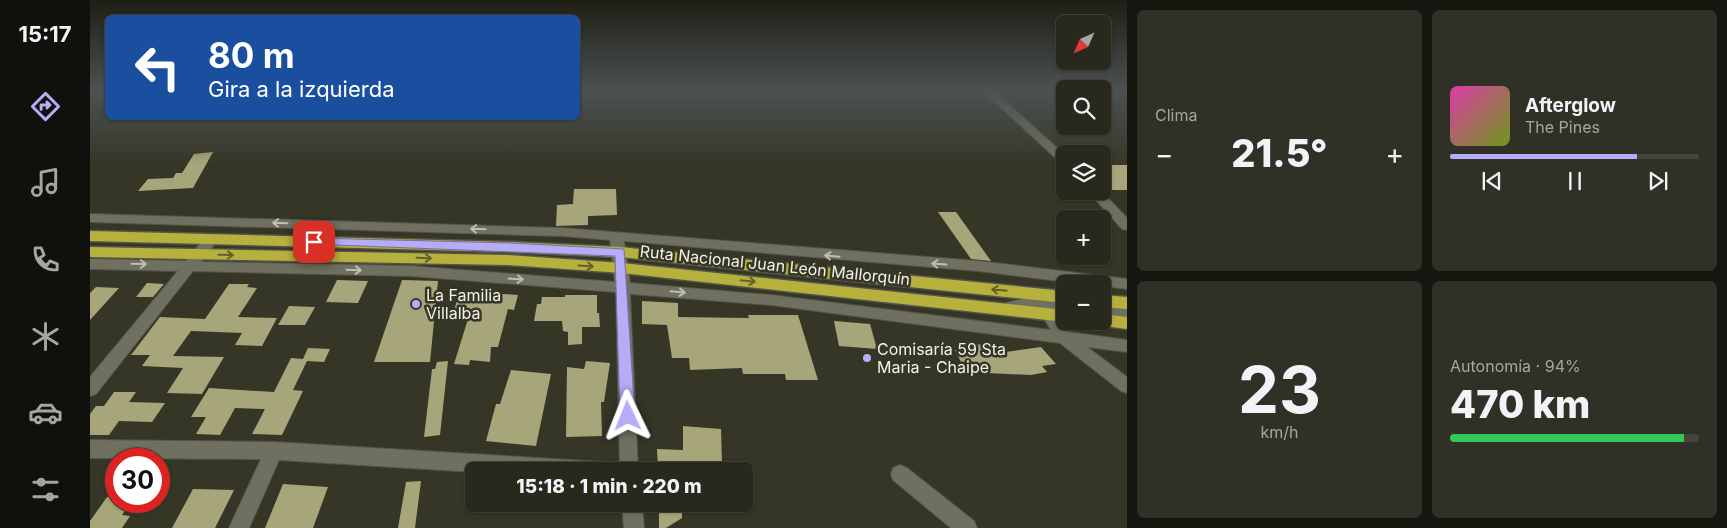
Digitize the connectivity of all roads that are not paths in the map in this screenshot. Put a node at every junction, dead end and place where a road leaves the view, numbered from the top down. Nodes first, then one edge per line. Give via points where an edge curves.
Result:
1 (1015, 116) edge
2 (1056, 153) edge
3 (1102, 200) edge
4 (90, 218) edge
5 (1127, 226) edge
6 (90, 236) edge
7 (212, 238) junction
8 (90, 252) edge
9 (620, 252) junction
10 (194, 260) junction
11 (90, 264) edge
12 (1127, 284) edge
13 (623, 288) junction
14 (1056, 296) edge
15 (1111, 302) edge
16 (1127, 303) edge
17 (1056, 305) edge
18 (1002, 309) junction
19 (1111, 311) edge
20 (1127, 313) edge
21 (1048, 314) junction
22 (1056, 315) edge
23 (1111, 321) edge
24 (1127, 323) edge
25 (1065, 339) junction
26 (1127, 346) edge
27 (1127, 386) edge
28 (90, 389) edge
29 (90, 449) edge
30 (274, 451) junction
31 (630, 462) edge
32 (465, 463) edge
33 (900, 474) dead end
34 (633, 512) edge
35 (239, 528) edge
36 (634, 528) edge
37 (968, 528) edge

1 - 2 street
3 - 5 street
9 -> 4 street via 552,232
6 - 7 highway, Ruta Nacional Juan León Mallorquín
7 - 9 highway, Ruta Nacional Juan León Mallorquín
7 - 10 street
8 - 10 highway, Ruta Nacional Juan León Mallorquín
10 -> 9 highway, Ruta Nacional Juan León Mallorquín via 508,260
12 -> 9 street via 978,266
9 - 13 street
14 -> 9 highway, Ruta Nacional Juan León Mallorquín
9 -> 18 highway, Ruta Nacional Juan León Mallorquín
11 -> 10 street
10 -> 13 street via 411,271
10 - 28 street
13 -> 25 street via 771,300
13 - 31 street
15 - 16 highway
17 - 18 street via 1034,302
18 - 21 highway, Ruta Nacional Juan León Mallorquín
19 - 20 street
21 - 22 highway, Ruta Nacional Juan León Mallorquín
21 - 25 street
23 - 24 highway
25 - 26 street
25 - 27 street
29 - 30 street
30 - 32 street
30 - 35 street
33 - 37 street
34 - 36 street

